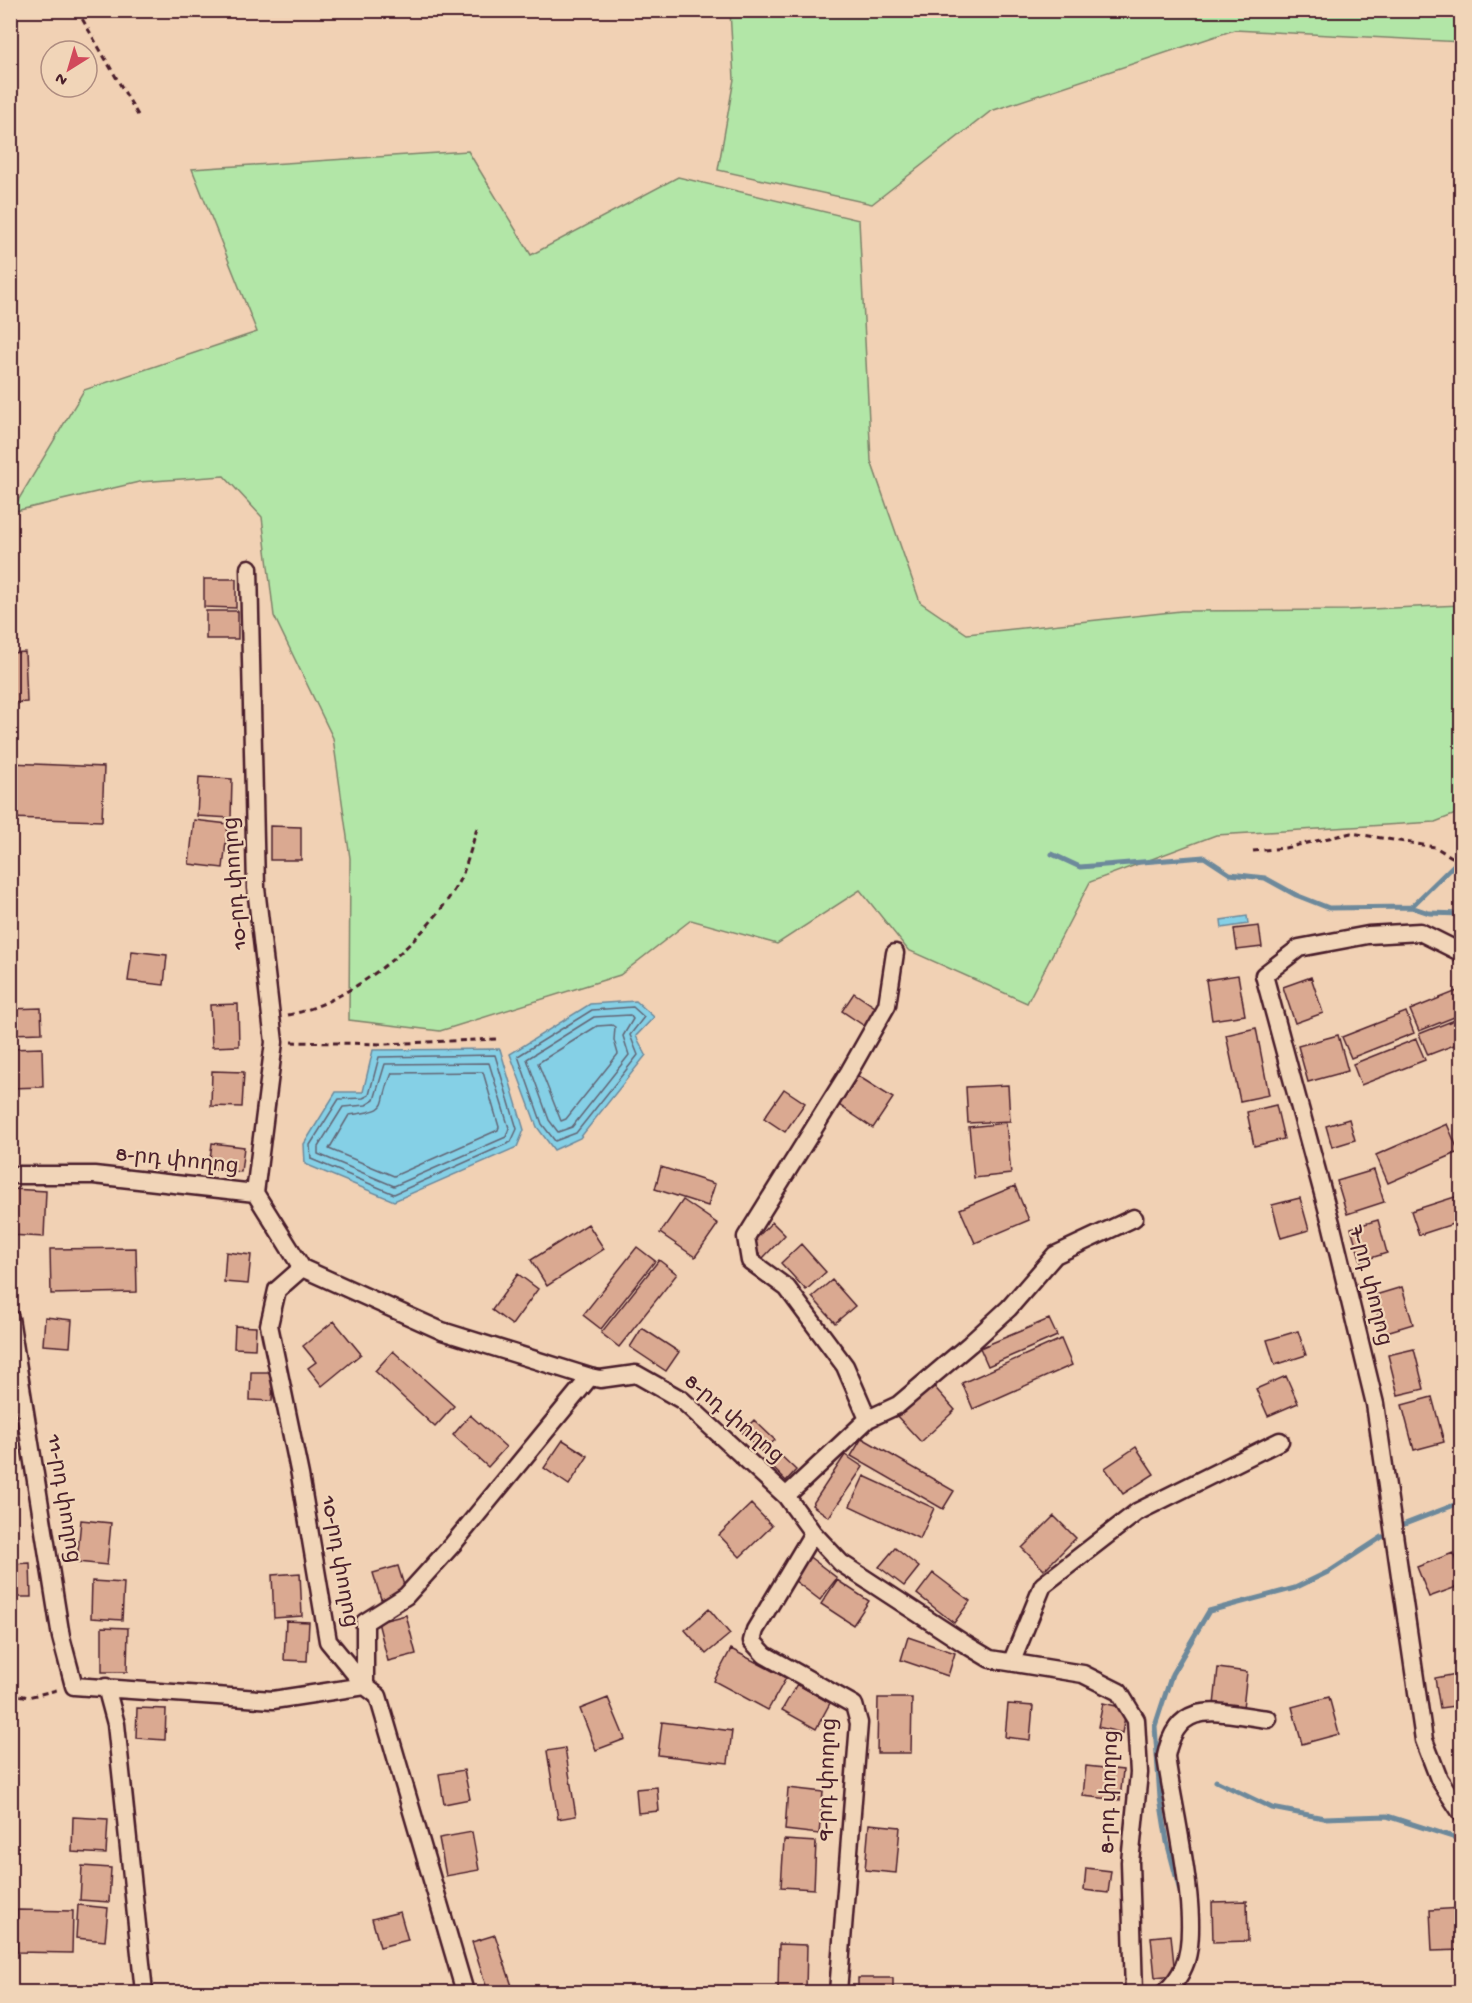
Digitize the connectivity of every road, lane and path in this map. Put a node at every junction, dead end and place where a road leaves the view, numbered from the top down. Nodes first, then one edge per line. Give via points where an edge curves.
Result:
1 (77, 10) edge
2 (139, 117) dead end
3 (249, 568) dead end
4 (478, 825) dead end
5 (1253, 851) dead end
6 (1461, 863) edge
7 (895, 953) dead end
8 (1461, 953) edge
9 (271, 1018) junction
10 (496, 1039) dead end
11 (274, 1042) junction
12 (10, 1175) edge
13 (255, 1193) junction
14 (1134, 1218) dead end
15 (302, 1268) junction
16 (10, 1318) edge
17 (590, 1377) junction
18 (868, 1419) junction
19 (1280, 1442) dead end
20 (786, 1496) junction
21 (813, 1533) junction
22 (1012, 1661) junction
23 (74, 1686) junction
24 (365, 1686) junction
25 (106, 1687) junction
26 (10, 1693) edge
27 (1268, 1719) dead end
28 (1461, 1814) edge
29 (144, 1992) edge
30 (465, 1992) edge
31 (838, 1992) edge
32 (1134, 1992) edge
33 (1165, 1992) edge

1 - 2 path
3 - 9 street, 10-րդ փողոց via 256,888
4 - 9 path via 463,873 439,913 406,947 341,995 301,1012
5 - 6 path via 1351,833 1435,847
7 - 18 street via 887,1005 746,1237 750,1261 787,1288 845,1366
8 - 28 street, 7-րդ փողոց via 1420,932 1368,935 1299,948 1264,975 1375,1404 1424,1740 1439,1779
9 - 11 street, 10-րդ փողոց
10 - 11 path via 384,1044
11 - 13 street, 10-րդ փողոց
12 - 13 street, 8-րդ փողոց via 94,1175
13 - 15 street, 8-րդ փողոց
14 - 18 street via 1055,1255 1009,1308 970,1344 898,1405
15 - 17 street, 8-րդ փողոց via 442,1331
15 - 24 street, 10-րդ փողոց via 277,1290 269,1325 298,1463 328,1641
16 - 23 street, 11-րդ փողոց via 61,1637
17 - 20 street, 8-րդ փողոց via 636,1374 682,1400
17 - 24 street via 406,1596 365,1622
18 - 20 street
19 - 22 street via 1137,1512 1043,1585
20 - 21 street, 8-րդ փողոց
21 - 22 street, 8-րդ փողոց via 842,1563 965,1644 990,1659
21 - 31 street, 9-րդ փողոց via 760,1620 752,1641 765,1655 854,1705 859,1723
22 - 32 street, 8-րդ փողոց via 1083,1674 1119,1692 1136,1720 1139,1773 1130,1862
23 - 25 street
23 - 26 path via 28,1697
24 - 25 street via 273,1700
24 - 30 street, 10-րդ փողոց via 378,1696
25 - 29 street via 116,1724
27 - 33 street via 1200,1711 1184,1719 1170,1737 1166,1756 1189,1895 1189,1937 1185,1965

